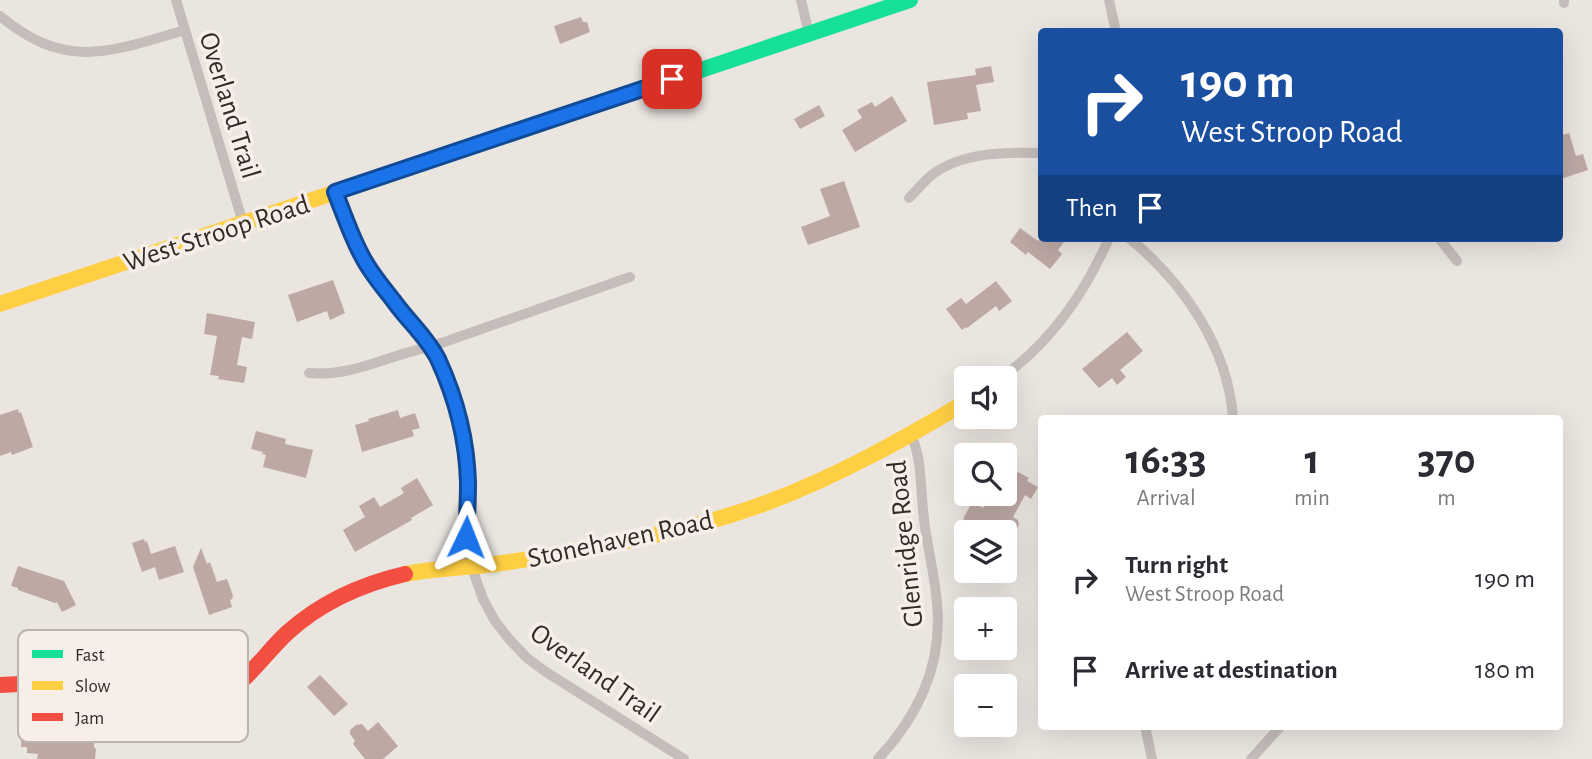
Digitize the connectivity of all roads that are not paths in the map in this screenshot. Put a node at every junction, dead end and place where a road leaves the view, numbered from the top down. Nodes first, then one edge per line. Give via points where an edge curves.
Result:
1 (176, 0) edge
2 (801, 0) edge
3 (910, 0) edge
4 (1109, 0) edge
5 (0, 16) edge
6 (1115, 28) edge
7 (185, 30) junction
8 (809, 34) junction
9 (1038, 153) edge
10 (335, 192) junction
11 (909, 198) dead end
12 (243, 223) junction
13 (1107, 242) edge
14 (1133, 242) edge
15 (1442, 242) edge
16 (1457, 261) dead end
17 (630, 277) dead end
18 (0, 304) edge
19 (430, 347) junction
20 (1016, 366) edge
21 (309, 373) dead end
22 (954, 409) edge
23 (1232, 415) edge
24 (911, 435) junction
25 (472, 565) junction
26 (248, 673) edge
27 (18, 684) edge
28 (0, 685) edge
29 (1145, 730) edge
30 (1277, 730) edge
31 (684, 759) edge
32 (878, 759) edge
33 (1152, 759) edge
34 (1251, 759) edge

1 - 7 street, Overland Trail
2 - 8 street
3 - 8 street, West Stroop Road
4 - 6 street
5 - 7 street via 33,39 67,51 115,50
7 - 12 street, Overland Trail
8 - 10 street, West Stroop Road
9 - 11 street via 967,159 933,174
10 - 12 street, West Stroop Road
10 - 19 street, Overland Trail via 363,258
12 - 18 street, West Stroop Road
13 - 20 street via 1058,327
14 - 23 street via 1161,268 1205,329 1221,360
15 - 16 street
17 - 19 street
19 - 21 street via 344,372
19 - 25 street, Overland Trail via 461,424 468,484 466,551
22 - 24 street, Stonehaven Road
24 - 25 street, Stonehaven Road via 791,493 689,527 580,550
24 - 32 street, Glenridge Road via 919,459 937,602 936,649 930,675 909,721
25 - 26 street, Stonehaven Road via 385,579 335,599 288,632
25 - 31 street, Overland Trail via 495,621 527,658
27 - 28 street, Stonehaven Road
29 - 33 street
30 - 34 street

